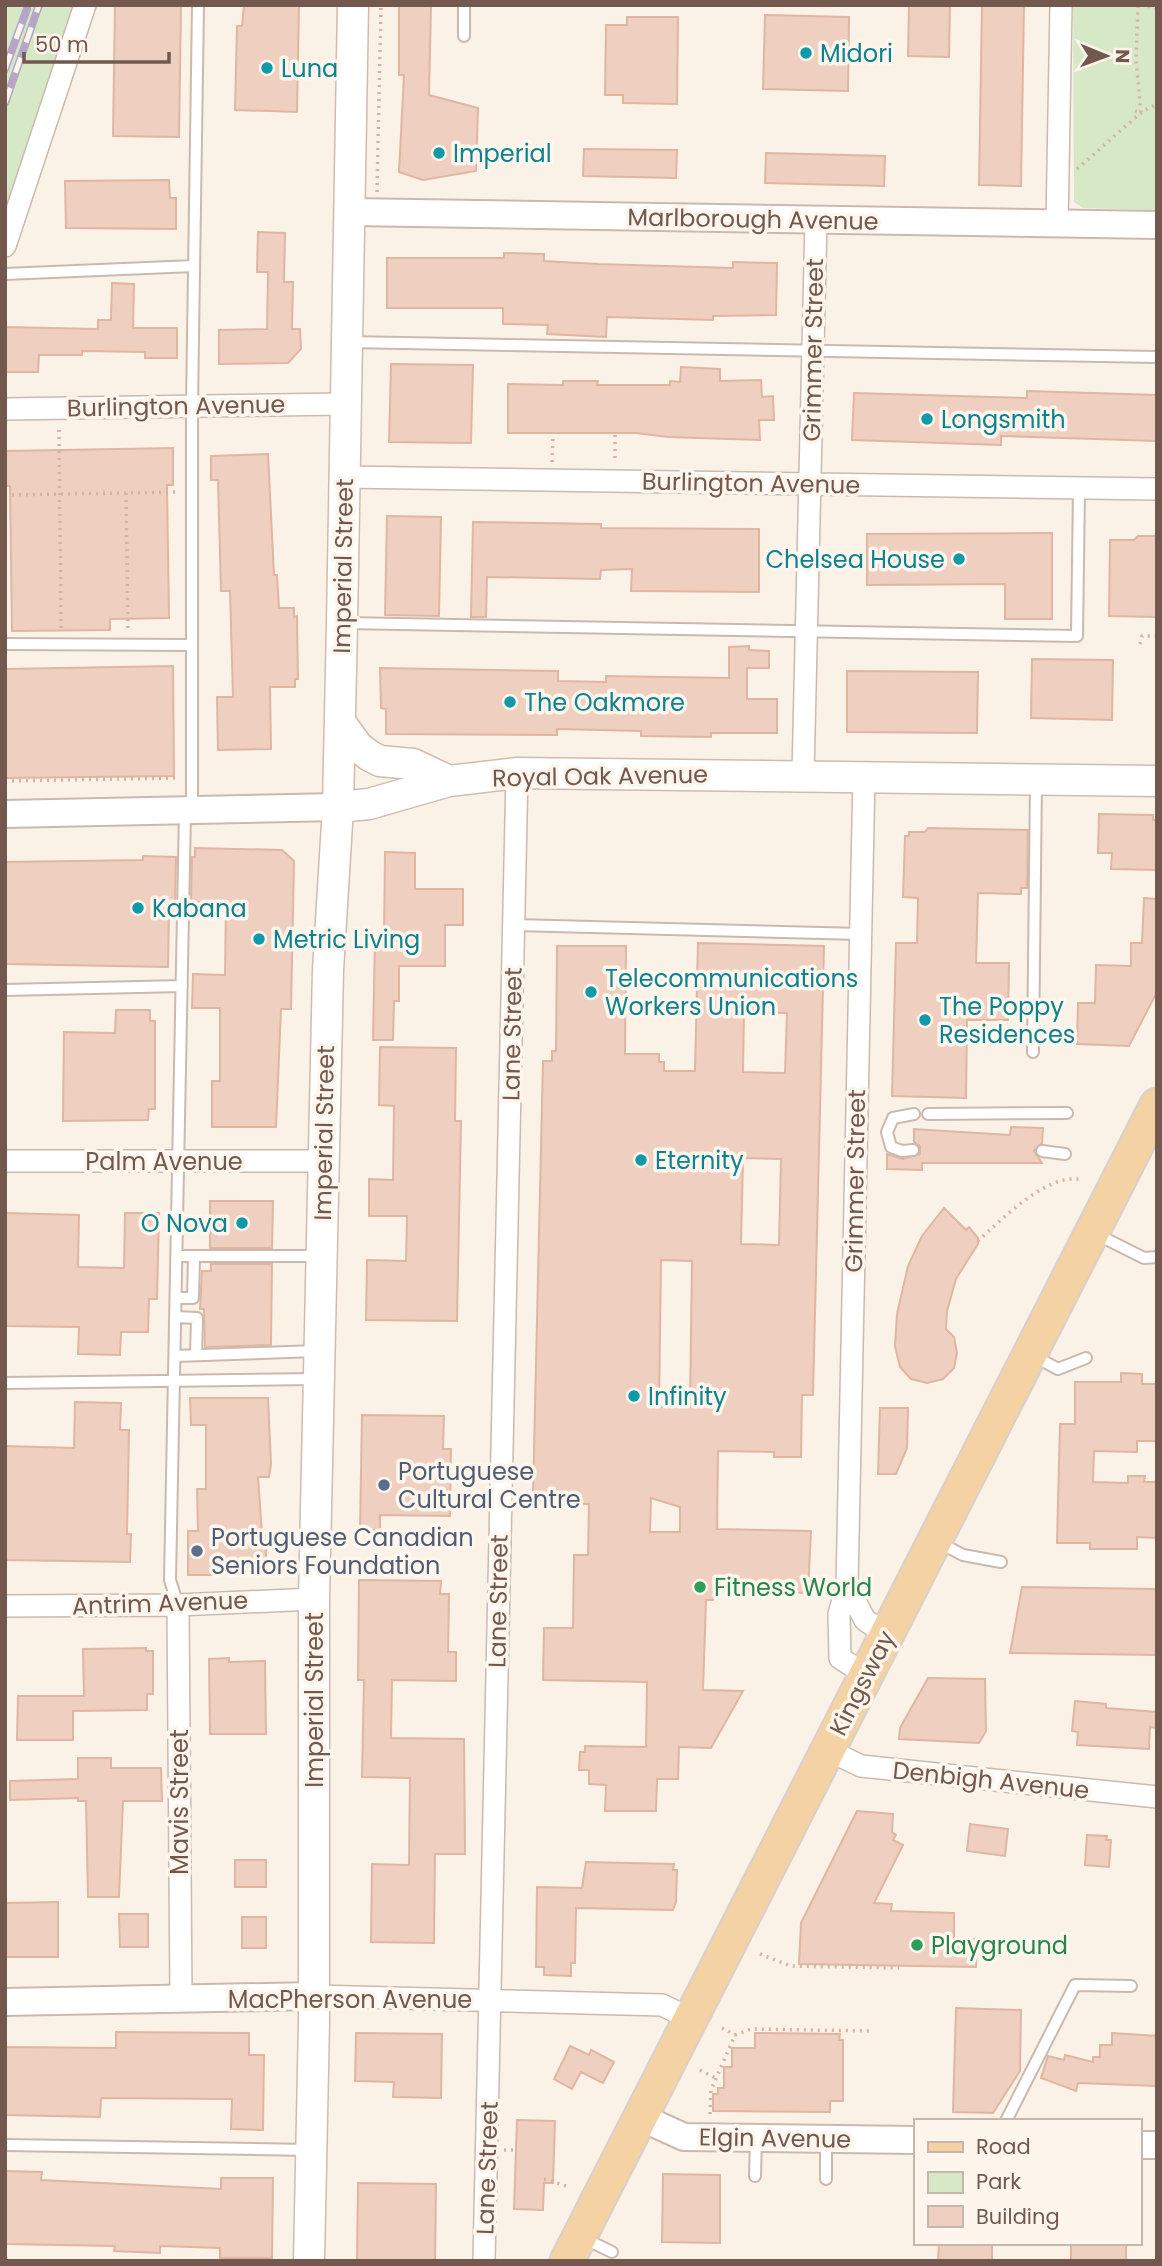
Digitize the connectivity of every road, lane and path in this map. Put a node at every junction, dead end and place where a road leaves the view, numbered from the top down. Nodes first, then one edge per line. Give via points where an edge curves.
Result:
1 (85, 5) edge
2 (198, 5) edge
3 (353, 5) edge
4 (381, 5) edge
5 (464, 5) edge
6 (1061, 5) edge
7 (1139, 5) edge
8 (1157, 8) edge
9 (464, 36) dead end
10 (1136, 59) junction
11 (1131, 60) dead end
12 (1157, 104) edge
13 (1135, 111) dead end
14 (1141, 113) junction
15 (1095, 148) dead end
16 (1094, 154) junction
17 (1077, 180) dead end
18 (377, 189) dead end
19 (349, 212) junction
20 (816, 220) junction
21 (1058, 224) junction
22 (1157, 225) edge
23 (5, 246) edge
24 (194, 266) junction
25 (5, 274) edge
26 (348, 342) junction
27 (813, 349) junction
28 (1157, 357) edge
29 (346, 404) junction
30 (192, 405) junction
31 (5, 409) edge
32 (58, 430) dead end
33 (615, 435) dead end
34 (552, 439) dead end
35 (552, 457) dead end
36 (615, 458) dead end
37 (345, 477) junction
38 (810, 484) junction
39 (1079, 488) junction
40 (1157, 489) edge
41 (181, 492) dead end
42 (125, 493) junction
43 (58, 494) junction
44 (5, 495) edge
45 (342, 623) junction
46 (807, 631) junction
47 (128, 632) dead end
48 (61, 633) dead end
49 (1157, 636) edge
50 (5, 644) edge
51 (1140, 644) dead end
52 (191, 645) junction
53 (340, 722) junction
54 (517, 773) junction
55 (803, 775) junction
56 (864, 775) junction
57 (178, 778) dead end
58 (1036, 779) junction
59 (5, 781) edge
60 (449, 781) junction
61 (1157, 781) edge
62 (338, 807) junction
63 (189, 811) junction
64 (5, 814) edge
65 (515, 925) junction
66 (861, 934) junction
67 (182, 986) junction
68 (5, 990) edge
69 (1033, 1052) dead end
70 (1157, 1105) edge
71 (1067, 1113) dead end
72 (914, 1114) dead end
73 (928, 1114) dead end
74 (914, 1150) dead end
75 (1042, 1151) dead end
76 (1065, 1154) dead end
77 (178, 1160) junction
78 (5, 1161) edge
79 (323, 1161) junction
80 (1082, 1180) dead end
81 (1092, 1232) junction
82 (978, 1241) dead end
83 (177, 1256) junction
84 (194, 1256) junction
85 (321, 1256) junction
86 (1157, 1257) edge
87 (176, 1298) junction
88 (176, 1317) junction
89 (1030, 1353) junction
90 (196, 1355) junction
91 (175, 1356) junction
92 (1087, 1358) dead end
93 (319, 1365) junction
94 (175, 1380) junction
95 (5, 1383) edge
96 (936, 1541) junction
97 (1001, 1562) dead end
98 (847, 1586) junction
99 (314, 1599) junction
100 (178, 1605) junction
101 (5, 1606) edge
102 (887, 1634) junction
103 (866, 1675) junction
104 (828, 1750) junction
105 (1157, 1797) edge
106 (760, 1954) dead end
107 (898, 1968) dead end
108 (1131, 1986) dead end
109 (314, 1996) junction
110 (181, 1999) junction
111 (490, 2000) junction
112 (5, 2002) edge
113 (707, 2024) junction
114 (873, 2031) dead end
115 (735, 2035) junction
116 (700, 2070) dead end
117 (717, 2079) junction
118 (710, 2116) dead end
119 (639, 2117) junction
120 (1007, 2119) edge
121 (756, 2138) junction
122 (826, 2139) junction
123 (914, 2140) edge
124 (5, 2144) edge
125 (311, 2150) junction
126 (755, 2176) dead end
127 (544, 2179) dead end
128 (826, 2179) dead end
129 (569, 2188) dead end
130 (573, 2248) edge
131 (612, 2252) dead end
132 (309, 2261) edge
133 (484, 2261) edge

1 - 23 street
2 - 24 lane
3 - 19 main road, Imperial Street
4 - 18 path
5 - 9 lane
6 - 21 street
7 - 8 path
7 - 10 path
10 - 11 path
10 - 14 path
12 - 14 path
13 - 14 path
14 - 16 path
15 - 16 path
16 - 17 path via 1077,169
19 - 20 street, Marlborough Avenue
19 - 26 main road, Imperial Street
20 - 21 street, Marlborough Avenue
20 - 27 street, Grimmer Street
21 - 22 street, Marlborough Avenue
24 - 25 lane
24 - 30 lane
26 - 27 lane
26 - 29 main road, Imperial Street
27 - 28 lane
27 - 38 street, Grimmer Street
29 - 30 street, Burlington Avenue
29 - 37 main road, Imperial Street
30 - 31 street, Burlington Avenue
30 - 52 lane
32 - 43 path
33 - 36 path
34 - 35 path
37 - 38 street, Burlington Avenue
37 - 45 main road, Imperial Street
38 - 39 street, Burlington Avenue
38 - 46 street, Grimmer Street
39 - 40 street, Burlington Avenue
39 - 46 lane via 1077,636
41 - 42 path
42 - 43 path
42 - 47 path
43 - 44 path
43 - 48 path
45 - 46 lane
45 - 53 main road, Imperial Street
46 - 55 street, Grimmer Street
49 - 51 path via 1142,636
50 - 52 lane
52 - 63 lane
53 - 60 main road via 370,756 413,764
53 - 62 main road, Imperial Street
54 - 55 main road, Royal Oak Avenue
54 - 60 main road, Royal Oak Avenue
54 - 65 street, Lane Street
55 - 56 main road, Royal Oak Avenue
56 - 58 main road, Royal Oak Avenue
56 - 66 street, Grimmer Street
57 - 59 path
58 - 61 main road, Royal Oak Avenue
58 - 69 lane
60 - 62 main road, Royal Oak Avenue via 369,804
62 - 63 street, Royal Oak Avenue
62 - 79 main road, Imperial Street
63 - 64 street, Royal Oak Avenue
63 - 67 lane
65 - 66 lane
65 - 111 street, Lane Street
66 - 98 street, Grimmer Street
67 - 68 lane
67 - 77 lane
70 - 81 main road, Kingsway
71 - 73 lane
72 - 74 lane via 893,1118 887,1132 891,1147 901,1152
75 - 76 lane
77 - 78 street, Palm Avenue
77 - 79 street, Palm Avenue
77 - 83 lane
79 - 85 main road, Imperial Street
80 - 82 path via 1064,1179 1038,1190
81 - 86 lane via 1144,1258
81 - 89 main road, Kingsway
83 - 84 lane
83 - 87 lane
84 - 85 lane
84 - 87 lane via 193,1298
85 - 93 main road, Imperial Street
87 - 88 lane
88 - 90 lane via 197,1318
88 - 91 lane
89 - 92 lane via 1058,1369
89 - 96 main road, Kingsway
90 - 91 lane
90 - 93 lane
91 - 94 lane
93 - 94 lane
93 - 99 main road, Imperial Street
94 - 95 lane
94 - 100 lane via 170,1580
96 - 97 lane via 963,1555
96 - 102 main road, Kingsway
98 - 102 street, Grimmer Street via 865,1620
98 - 103 street, Grimmer Street via 839,1614 840,1658
99 - 100 street, Antrim Avenue
99 - 109 main road, Imperial Street
100 - 101 street, Antrim Avenue
100 - 110 street, Mavis Street
102 - 103 main road, Kingsway
103 - 104 main road, Kingsway
104 - 105 street, Denbigh Avenue via 861,1766
104 - 113 main road, Kingsway
106 - 107 path via 791,1966
108 - 120 lane via 1074,1985
109 - 110 street, MacPherson Avenue
109 - 111 street, MacPherson Avenue
109 - 125 main road, Imperial Street
110 - 112 street, MacPherson Avenue
111 - 113 street, MacPherson Avenue via 662,2005
111 - 133 street, Lane Street
113 - 115 path
113 - 119 main road, Kingsway
114 - 115 path via 751,2029
115 - 117 path
116 - 117 path
117 - 118 path via 711,2090
119 - 121 street, Elgin Avenue via 684,2137
119 - 130 main road, Kingsway
121 - 122 street, Elgin Avenue
121 - 126 lane
122 - 123 street, Elgin Avenue
122 - 128 lane
124 - 125 lane
125 - 132 main road, Imperial Street
127 - 129 path
130 - 131 lane

